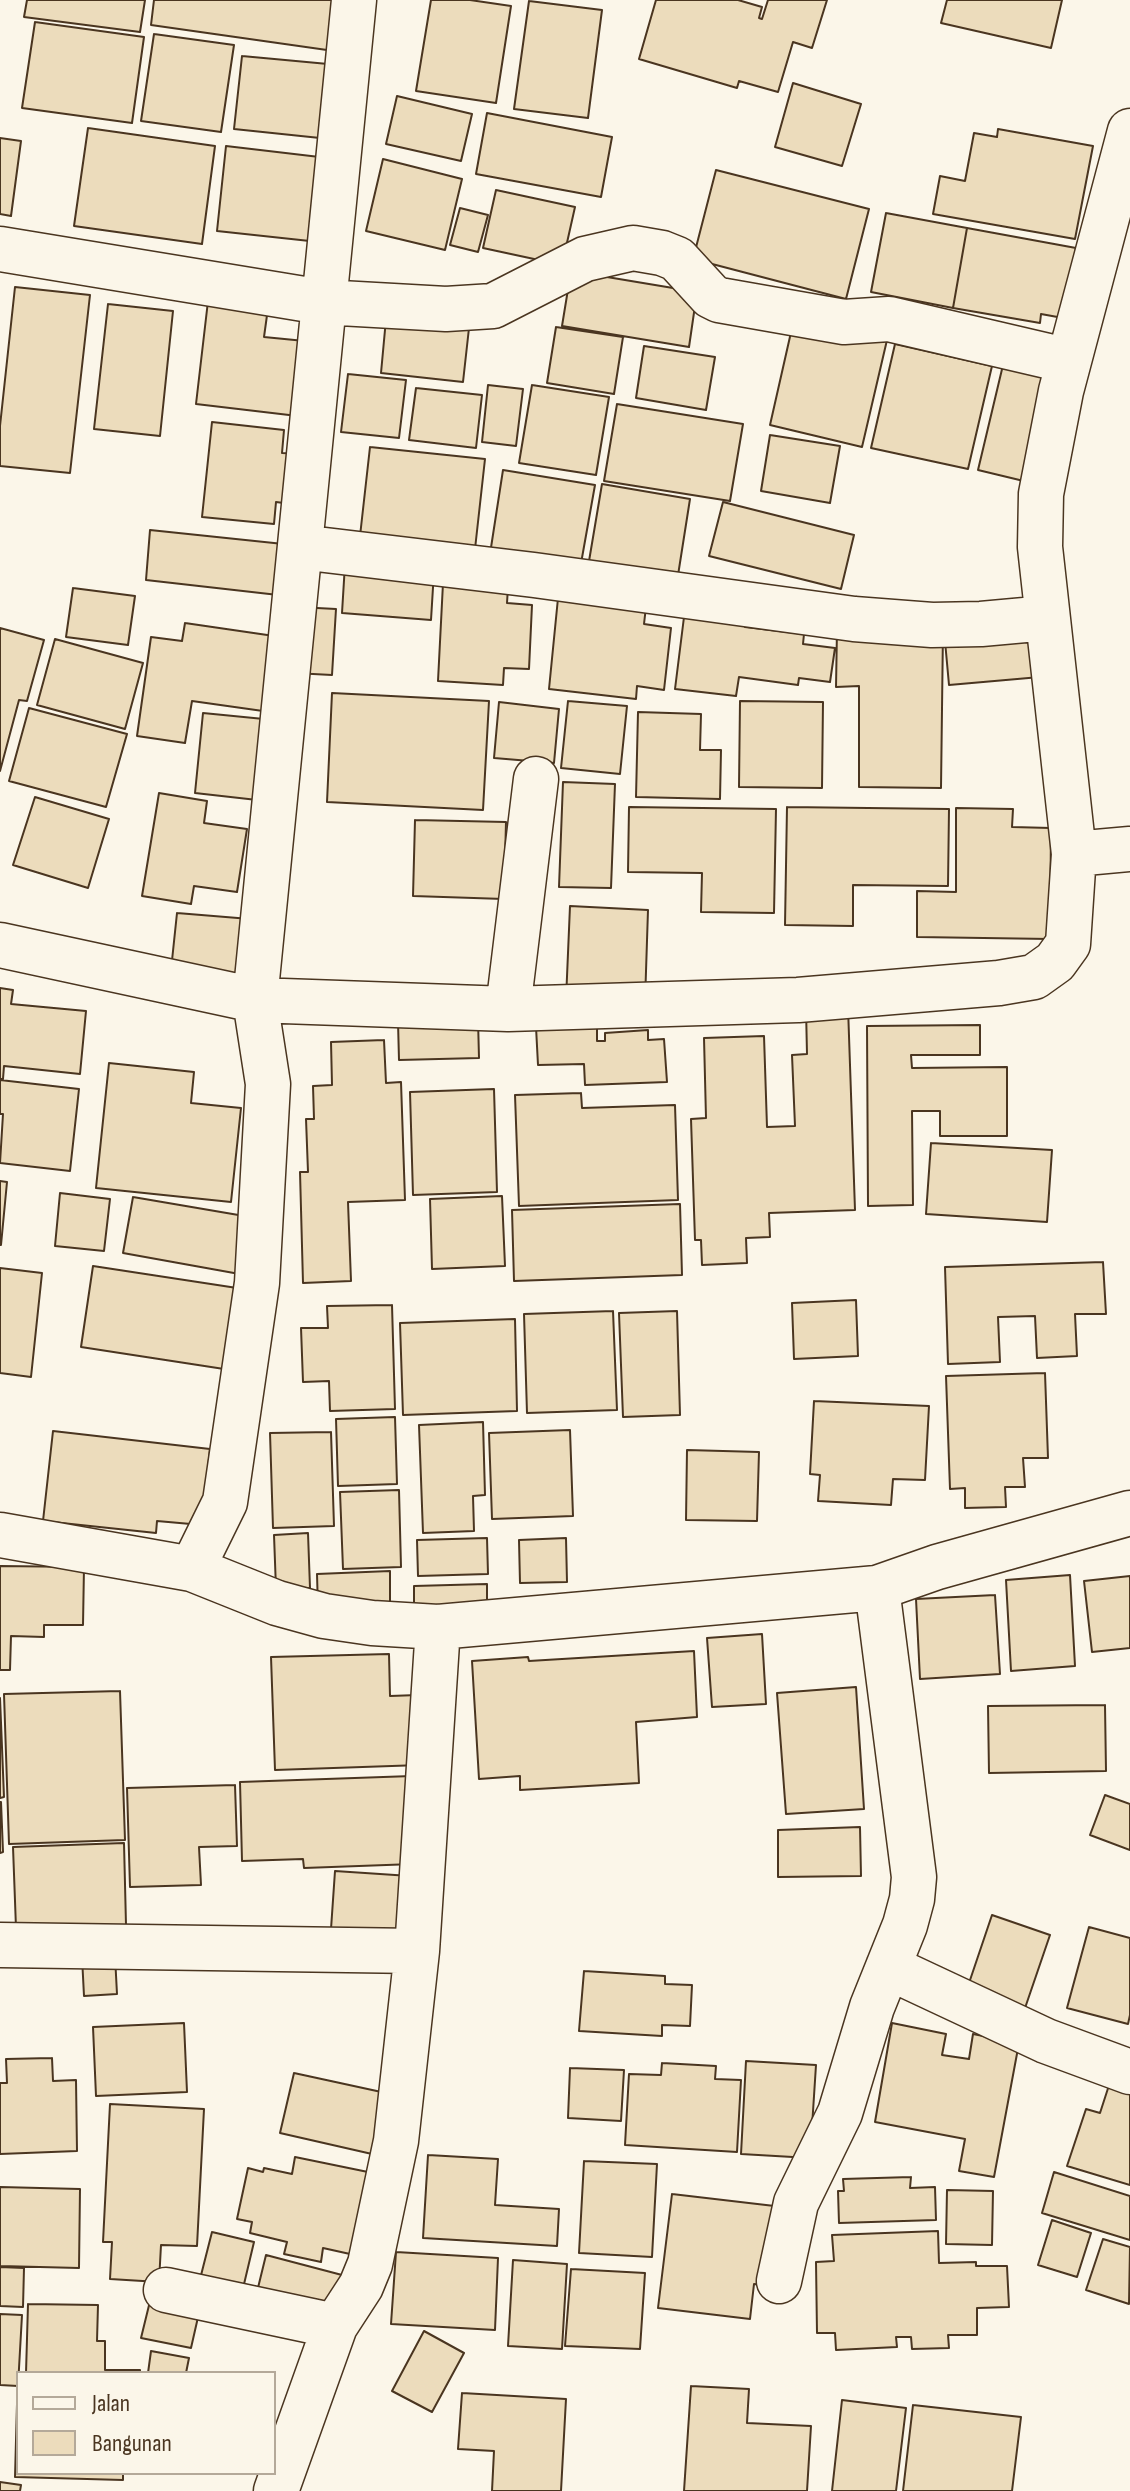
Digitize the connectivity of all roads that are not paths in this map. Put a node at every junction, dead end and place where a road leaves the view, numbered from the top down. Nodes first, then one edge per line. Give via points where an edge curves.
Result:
1 (354, 0) edge
2 (1130, 131) edge
3 (0, 249) edge
4 (322, 302) junction
5 (1069, 361) junction
6 (300, 547) junction
7 (1047, 618) junction
8 (536, 779) dead end
9 (1130, 849) edge
10 (1074, 854) junction
11 (0, 945) edge
12 (255, 1000) junction
13 (508, 1009) junction
14 (1130, 1513) edge
15 (0, 1535) edge
16 (192, 1569) junction
17 (877, 1588) junction
18 (438, 1627) junction
19 (0, 1945) edge
20 (417, 1951) junction
21 (888, 1967) junction
22 (1130, 2072) edge
23 (779, 2281) dead end
24 (166, 2290) dead end
25 (335, 2326) junction
26 (276, 2491) edge

1 - 4 street
2 - 5 street
3 - 4 street
4 - 5 street via 477,309 503,302 585,259 633,248 677,259 719,300 844,322 889,319
4 - 6 street
5 - 7 street via 1041,494
6 - 7 street via 854,619 932,625
6 - 12 street
7 - 10 street
8 - 13 street
9 - 10 street
10 - 13 street via 1068,944 1034,977 798,1000
11 - 12 street
12 - 13 street
12 - 16 street via 268,1084 257,1283 225,1502
14 - 17 street
15 - 16 street
16 - 18 street via 324,1616
17 - 18 street
17 - 21 street via 914,1877 905,1925
18 - 20 street
19 - 20 street
20 - 25 street via 396,2141 376,2242 361,2286
21 - 22 street via 1046,2041
21 - 23 street via 840,2113 796,2203
24 - 25 street
25 - 26 street

